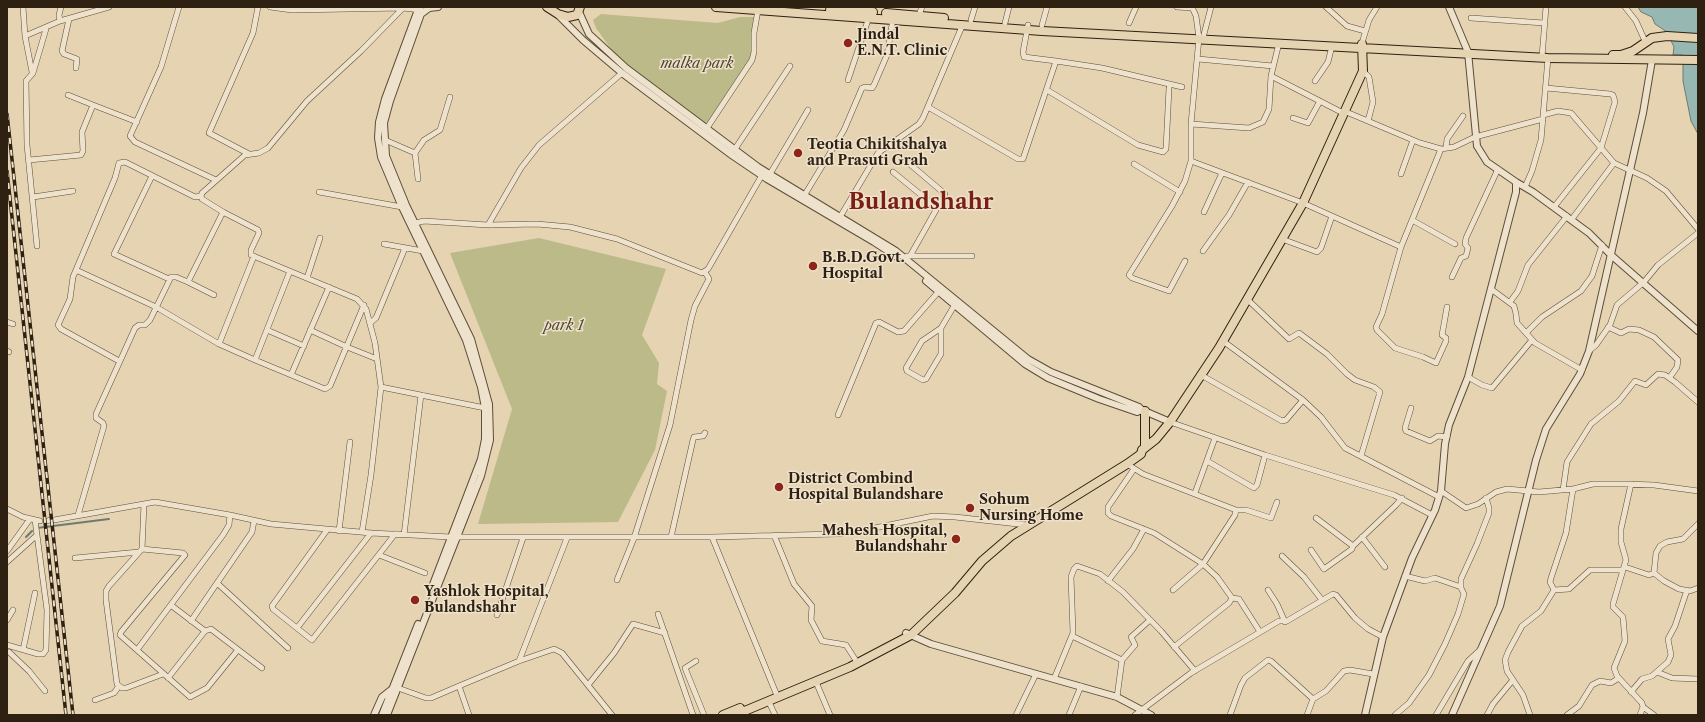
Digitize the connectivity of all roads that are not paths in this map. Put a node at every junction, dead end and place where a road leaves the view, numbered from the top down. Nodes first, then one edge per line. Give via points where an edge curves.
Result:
1 (23, 7) edge
2 (61, 7) edge
3 (109, 7) edge
4 (179, 7) edge
5 (258, 7) edge
6 (270, 7) edge
7 (438, 7) edge
8 (547, 7) edge
9 (716, 7) edge
10 (792, 7) edge
11 (922, 7) edge
12 (975, 7) edge
13 (1009, 7) edge
14 (1047, 7) edge
15 (1136, 7) edge
16 (1177, 7) edge
17 (1192, 7) edge
18 (1211, 7) edge
19 (1326, 7) edge
20 (1377, 7) edge
21 (1449, 7) edge
22 (1546, 7) edge
23 (1625, 7) edge
24 (403, 8) edge
25 (420, 9) edge
26 (855, 9) edge
27 (580, 10) edge
28 (758, 10) junction
29 (558, 14) junction
30 (918, 15) junction
31 (869, 17) junction
32 (1471, 18) dead end
33 (69, 19) junction
34 (893, 19) junction
35 (60, 21) junction
36 (967, 22) junction
37 (1005, 23) junction
38 (1128, 23) dead end
39 (1544, 24) junction
40 (1042, 25) junction
41 (1028, 27) junction
42 (46, 29) junction
43 (1365, 31) junction
44 (25, 36) junction
45 (1201, 36) junction
46 (1698, 38) edge
47 (1645, 41) junction
48 (1279, 43) junction
49 (1362, 45) junction
50 (1332, 46) junction
51 (1468, 50) junction
52 (1544, 56) junction
53 (1198, 59) junction
54 (1652, 60) junction
55 (1698, 60) edge
56 (1056, 61) junction
57 (790, 66) dead end
58 (1273, 66) junction
59 (76, 68) dead end
60 (1363, 71) junction
61 (32, 73) junction
62 (622, 73) junction
63 (1271, 76) junction
64 (848, 80) dead end
65 (1315, 81) dead end
66 (1182, 87) dead end
67 (1169, 88) dead end
68 (1546, 88) junction
69 (1047, 90) junction
70 (68, 95) dead end
71 (450, 97) dead end
72 (1320, 101) junction
73 (93, 105) junction
74 (928, 107) junction
75 (808, 110) dead end
76 (1344, 112) junction
77 (1462, 116) dead end
78 (1543, 117) junction
79 (1293, 118) dead end
80 (1368, 121) junction
81 (137, 122) junction
82 (1192, 124) junction
83 (705, 131) junction
84 (1475, 138) junction
85 (384, 140) junction
86 (1414, 140) junction
87 (1444, 148) junction
88 (1601, 148) junction
89 (735, 149) junction
90 (415, 153) junction
91 (249, 154) junction
92 (29, 160) junction
93 (905, 160) dead end
94 (1191, 161) junction
95 (1614, 163) junction
96 (1134, 164) dead end
97 (1498, 169) junction
98 (1630, 170) junction
99 (893, 172) dead end
100 (1222, 173) junction
101 (770, 174) junction
102 (1401, 174) dead end
103 (762, 175) junction
104 (152, 176) junction
105 (418, 179) dead end
106 (216, 180) junction
107 (1248, 182) junction
108 (1516, 182) junction
109 (1525, 186) junction
110 (72, 191) dead end
111 (319, 192) dead end
112 (1180, 192) junction
113 (201, 196) junction
114 (804, 196) junction
115 (33, 197) junction
116 (1303, 203) junction
117 (402, 207) junction
118 (936, 207) junction
119 (1554, 207) junction
120 (223, 212) junction
121 (1204, 212) dead end
122 (1332, 216) junction
123 (840, 217) junction
124 (1570, 218) junction
125 (1412, 220) junction
126 (413, 223) junction
127 (488, 225) junction
128 (1698, 229) edge
129 (1698, 233) edge
130 (320, 238) dead end
131 (1282, 238) junction
132 (384, 244) dead end
133 (1455, 244) dead end
134 (1602, 245) junction
135 (38, 246) dead end
136 (1401, 247) junction
137 (405, 248) junction
138 (423, 251) junction
139 (1203, 251) dead end
140 (1610, 254) junction
141 (254, 256) junction
142 (902, 256) junction
143 (910, 256) junction
144 (972, 256) dead end
145 (1185, 261) dead end
146 (76, 270) junction
147 (290, 271) junction
148 (705, 272) junction
149 (1452, 277) dead end
150 (307, 278) junction
151 (169, 279) junction
152 (188, 282) junction
153 (1644, 282) junction
154 (329, 287) junction
155 (1491, 289) junction
156 (939, 290) junction
157 (214, 295) dead end
158 (1247, 299) junction
159 (1510, 302) junction
160 (364, 304) junction
161 (954, 306) junction
162 (156, 307) junction
163 (1447, 308) dead end
164 (7, 322) edge
165 (370, 323) junction
166 (13, 324) dead end
167 (1608, 327) junction
168 (941, 328) junction
169 (267, 330) junction
170 (310, 330) junction
171 (1698, 331) edge
172 (1526, 333) junction
173 (1532, 340) junction
174 (1223, 341) junction
175 (219, 344) junction
176 (304, 346) junction
177 (347, 347) junction
178 (1589, 351) junction
179 (377, 359) junction
180 (255, 360) junction
181 (120, 361) junction
182 (1582, 370) junction
183 (291, 375) junction
184 (1201, 375) junction
185 (1468, 377) junction
186 (1670, 377) junction
187 (381, 387) junction
188 (421, 396) junction
189 (1303, 400) junction
190 (1698, 402) edge
191 (485, 408) junction
192 (1411, 408) dead end
193 (1144, 411) junction
194 (838, 415) dead end
195 (1170, 422) junction
196 (705, 433) dead end
197 (1447, 437) junction
198 (1215, 438) junction
199 (350, 442) dead end
200 (1144, 449) junction
201 (1265, 455) junction
202 (1361, 456) junction
203 (1207, 461) junction
204 (1131, 467) junction
205 (1631, 484) junction
206 (1573, 489) junction
207 (1563, 490) junction
208 (1698, 491) edge
209 (1528, 492) junction
210 (1195, 493) junction
211 (1440, 494) junction
212 (1402, 498) junction
213 (1486, 498) junction
214 (1278, 502) dead end
215 (144, 504) junction
216 (7, 509) edge
217 (1236, 510) junction
218 (78, 515) junction
219 (230, 515) junction
220 (1432, 515) junction
221 (1316, 518) dead end
222 (35, 520) junction
223 (50, 520) dead end
224 (254, 521) junction
225 (1698, 524) edge
226 (1024, 525) junction
227 (1144, 528) junction
228 (327, 530) junction
229 (339, 531) junction
230 (362, 532) junction
231 (371, 533) junction
232 (395, 534) junction
233 (37, 535) junction
234 (404, 535) junction
235 (774, 535) junction
236 (454, 537) junction
237 (671, 537) junction
238 (712, 537) junction
239 (522, 538) junction
240 (567, 538) junction
241 (634, 538) junction
242 (1362, 538) junction
243 (1353, 546) junction
244 (140, 550) junction
245 (1311, 550) dead end
246 (7, 551) edge
247 (379, 555) junction
248 (1282, 556) dead end
249 (74, 558) dead end
250 (7, 562) edge
251 (1203, 564) junction
252 (1385, 567) dead end
253 (1624, 568) junction
254 (424, 573) dead end
255 (1654, 573) junction
256 (1405, 576) junction
257 (617, 580) dead end
258 (1108, 581) junction
259 (217, 583) junction
260 (1461, 587) junction
261 (1698, 588) edge
262 (1173, 590) dead end
263 (1268, 590) dead end
264 (1554, 590) junction
265 (1687, 590) junction
266 (35, 593) dead end
267 (1232, 598) junction
268 (1322, 600) junction
269 (172, 606) junction
270 (13, 610) dead end
271 (658, 614) dead end
272 (497, 615) dead end
273 (7, 620) edge
274 (1150, 620) junction
275 (191, 621) junction
276 (1285, 622) junction
277 (297, 628) junction
278 (205, 632) junction
279 (1260, 632) junction
280 (665, 634) junction
281 (909, 634) junction
282 (1072, 636) junction
283 (1383, 637) junction
284 (7, 644) edge
285 (13, 647) junction
286 (1174, 647) junction
287 (288, 648) dead end
288 (1482, 648) junction
289 (23, 650) junction
290 (137, 650) junction
291 (237, 650) junction
292 (8, 652) edge
293 (855, 659) junction
294 (1122, 660) junction
295 (519, 661) junction
296 (696, 661) dead end
297 (262, 668) dead end
298 (1195, 671) junction
299 (1657, 672) junction
300 (163, 674) junction
301 (1036, 674) junction
302 (1373, 674) junction
303 (168, 678) junction
304 (1619, 678) junction
305 (1054, 679) junction
306 (1698, 679) edge
307 (1512, 681) junction
308 (816, 682) junction
309 (588, 685) junction
310 (119, 686) junction
311 (459, 686) junction
312 (1081, 686) junction
313 (394, 690) junction
314 (45, 691) dead end
315 (1631, 692) junction
316 (778, 696) junction
317 (1118, 697) junction
318 (1313, 699) junction
319 (95, 700) dead end
320 (769, 702) junction
321 (1643, 707) junction
322 (1143, 710) junction
323 (374, 715) edge
324 (382, 715) edge
325 (387, 715) edge
326 (469, 715) edge
327 (612, 715) edge
328 (694, 715) edge
329 (704, 715) edge
330 (723, 715) edge
331 (735, 715) edge
332 (775, 715) edge
333 (830, 715) edge
334 (1016, 715) edge
335 (1069, 715) edge
336 (1135, 715) edge
337 (1151, 715) edge
338 (1230, 715) edge
339 (1307, 715) edge
340 (1366, 715) edge
341 (1395, 715) edge
342 (1436, 715) edge
343 (1452, 715) edge
344 (1487, 715) edge
345 (1530, 715) edge
346 (1567, 715) edge
347 (1640, 715) edge
348 (1654, 715) edge

1 - 44 street
2 - 35 street
3 - 33 street
4 - 81 street via 161,67
5 - 91 street via 251,39 208,133
6 - 24 street via 292,10
7 - 25 street
8 - 29 main road
9 - 28 main road
10 - 26 main road
11 - 30 street
12 - 36 street
13 - 37 street
14 - 40 street
15 - 38 street
16 - 17 street
17 - 45 street
18 - 45 street
19 - 43 street via 1347,26
20 - 43 street
21 - 51 street
22 - 39 street
23 - 47 street via 1636,21
24 - 25 street
24 - 91 street via 307,101 268,148 259,153
25 - 85 street via 390,101 384,123
25 - 117 street via 385,99 379,122 381,157
26 - 30 main road
27 - 29 main road via 573,17
27 - 83 street via 589,34 602,47
28 - 31 main road
28 - 83 street via 752,60
29 - 62 street via 583,40
30 - 36 main road
31 - 34 main road
31 - 64 street
32 - 39 street
33 - 35 street
33 - 59 street via 62,51 77,59
34 - 36 main road
34 - 114 street via 887,55 874,85 872,88 862,88 844,130
35 - 42 street
36 - 37 main road
36 - 41 main road
36 - 74 street
37 - 41 main road
39 - 52 street
40 - 41 main road
40 - 45 main road
41 - 45 main road
41 - 56 street via 1024,57
42 - 44 street
42 - 61 street
43 - 49 street
44 - 61 street
45 - 48 main road
45 - 49 main road
45 - 53 street
46 - 47 main road via 1667,36
47 - 52 main road via 1633,51 1620,55
48 - 50 main road
48 - 58 street
49 - 50 main road
49 - 51 main road
49 - 60 main road
50 - 65 street via 1328,62
51 - 52 main road
51 - 84 street
52 - 54 main road
52 - 68 street
53 - 58 street
53 - 82 street
54 - 55 main road
54 - 98 street
56 - 66 street via 1102,68
56 - 69 street
57 - 89 street
58 - 63 street
60 - 76 main road
60 - 80 street via 1369,77 1373,102
61 - 92 street via 26,82
62 - 83 street
62 - 127 street via 539,145 521,168
63 - 72 street
63 - 82 street via 1267,115 1263,122 1249,128
67 - 69 street via 1166,149 1163,152 1138,145
68 - 78 street
68 - 88 street via 1613,95 1615,106
69 - 74 street via 1021,160
70 - 73 street
71 - 90 street via 440,130 424,140
72 - 76 street
72 - 79 street via 1308,123
73 - 81 street
73 - 92 street via 82,132 81,155
74 - 123 street via 919,124 886,146 872,161
75 - 101 street
76 - 80 street
76 - 116 main road
77 - 87 street
78 - 84 street
78 - 88 street via 1558,111 1571,113
78 - 109 street via 1536,160
80 - 86 street
81 - 106 street via 130,136 135,142
82 - 94 street
83 - 89 street
83 - 103 street
84 - 87 street
84 - 97 street via 1481,154 1487,162
85 - 90 street
85 - 126 street via 392,175
86 - 87 street
86 - 102 street
87 - 125 street
88 - 95 street
88 - 119 street
89 - 101 street
90 - 105 street
91 - 106 street
92 - 115 street
93 - 118 street via 944,192
94 - 100 street
94 - 112 street
95 - 98 street
95 - 124 street
96 - 112 street
97 - 108 street
97 - 149 street via 1466,238 1466,256 1461,258
98 - 128 street via 1666,191
98 - 140 street
99 - 118 street
100 - 107 street
100 - 121 street
101 - 114 street
103 - 148 street
103 - 156 street via 888,250
104 - 113 street via 194,197
104 - 146 street via 125,162 120,162
104 - 151 street via 114,254
106 - 113 street
107 - 116 street
107 - 139 street via 1229,215
108 - 109 street
108 - 155 street via 1516,192
109 - 119 street
110 - 115 street
111 - 117 street
112 - 145 street via 1129,275 1169,291
113 - 120 street
114 - 123 street
115 - 135 street
116 - 122 street
116 - 131 main road
117 - 126 street
118 - 143 street
119 - 124 street
120 - 141 street via 258,230 251,250
120 - 152 street
122 - 131 street via 1321,248 1317,252
122 - 136 street
123 - 142 street via 879,239
124 - 134 street
124 - 159 street via 1531,261 1518,291
125 - 133 street
125 - 136 street
126 - 127 street
126 - 138 street
126 - 236 street via 471,338 489,404 488,453
127 - 148 street via 537,224 570,227 617,239 699,272
129 - 153 street via 1658,265
130 - 150 street
131 - 158 main road
132 - 137 street
134 - 140 street
134 - 172 street via 1592,276 1581,291 1542,317
136 - 163 street via 1377,330 1395,348 1423,356 1436,363 1446,341 1442,335
137 - 138 street
137 - 165 street via 376,318
138 - 191 street via 466,340
140 - 153 street
140 - 178 street
141 - 147 street
141 - 175 street
142 - 143 street
142 - 156 street
143 - 144 street
146 - 162 street
146 - 181 street via 71,282 70,299 58,322 59,327
147 - 150 street
147 - 169 street
148 - 241 street via 709,279 695,306 670,425
150 - 154 street
151 - 152 street via 176,277
151 - 162 street
152 - 157 street
153 - 167 street via 1617,305
153 - 171 street
154 - 160 street
154 - 170 street
155 - 159 street
155 - 185 street
156 - 161 street
156 - 193 street via 1028,359 1051,372
156 - 194 street via 904,331 898,332 879,322 876,323
158 - 174 main road
158 - 202 street via 1289,338 1299,332 1355,380 1380,392
159 - 172 street via 1516,309 1517,323
160 - 165 street
160 - 177 street
161 - 168 street
161 - 193 street via 1025,364 1048,378 1099,399 1137,412
162 - 175 street
162 - 181 street via 148,323 135,328
164 - 166 street
165 - 179 street
167 - 178 street
167 - 186 street via 1621,333 1629,329 1639,330 1654,337 1678,360 1677,368
168 - 168 street via 922,341 906,368 923,380 941,354
169 - 176 street
169 - 180 street
170 - 176 street
170 - 177 street
172 - 173 street
173 - 182 street via 1542,349
173 - 185 street via 1492,388
174 - 184 main road
174 - 189 street
175 - 180 street
176 - 183 street
177 - 179 street
177 - 183 street via 328,388
178 - 182 street
179 - 187 street
180 - 183 street
181 - 218 street via 96,416 104,426
182 - 209 street via 1546,429
184 - 189 street via 1282,421 1286,420
184 - 195 main road
185 - 197 street via 1455,408
186 - 190 street
186 - 207 street via 1658,374 1646,385 1635,381 1617,404 1595,419 1567,462
187 - 188 street
187 - 230 street
188 - 191 street
188 - 234 street
189 - 202 street via 1321,416 1341,444
191 - 236 street via 484,448
192 - 197 street via 1406,431 1428,441 1438,436
193 - 195 street
193 - 200 main road
195 - 198 street
195 - 200 main road
196 - 237 street via 694,437 693,440
197 - 211 street
198 - 201 street
198 - 203 street
199 - 229 street
200 - 204 main road
200 - 226 main road via 1138,449 1124,461
201 - 203 street via 1254,488
201 - 212 street
202 - 211 street
203 - 210 street
204 - 210 street
204 - 226 main road
204 - 227 street via 1107,510 1111,516
205 - 206 street via 1593,484
205 - 208 street via 1654,484
205 - 253 street via 1621,537 1626,560
206 - 207 street
206 - 264 street via 1566,533 1550,582
207 - 209 street
209 - 213 street via 1501,490
209 - 288 street via 1500,606
210 - 217 street
211 - 213 street via 1466,508
211 - 220 street
212 - 220 street
212 - 242 street
213 - 260 street via 1490,508 1487,519 1461,579
214 - 217 street via 1271,518 1246,510
215 - 218 street
215 - 219 street via 166,503
215 - 244 street
216 - 222 street
217 - 251 street
218 - 223 street
219 - 224 street
219 - 269 street via 226,530
220 - 256 street
221 - 243 street
222 - 233 street
222 - 246 street
224 - 228 street
224 - 259 street via 252,530
225 - 255 street via 1683,539 1660,546 1656,553
226 - 235 street via 955,516 932,516 860,531
226 - 281 main road via 982,561 955,593
227 - 251 street
227 - 258 street via 1133,549
228 - 229 street
228 - 277 street via 272,604 273,609
229 - 230 street
230 - 231 street
231 - 232 street
231 - 277 street
232 - 234 street
232 - 247 street
233 - 250 street
233 - 289 street via 47,610 47,644 43,654
234 - 236 street
235 - 238 street
235 - 293 street via 794,584 812,606 811,620 822,640 846,644
236 - 239 street
236 - 313 street
237 - 238 street
237 - 241 street
238 - 316 street
239 - 240 street
239 - 272 street
240 - 241 street
240 - 295 street
241 - 257 street
242 - 243 street
242 - 252 street
243 - 245 street via 1324,569
244 - 249 street
244 - 290 street via 185,555 120,633
244 - 310 street via 106,591 116,680
247 - 254 street
247 - 277 street via 314,639 311,640
248 - 268 street via 1304,577
251 - 262 street
251 - 267 street via 1217,577
253 - 255 street
253 - 264 street via 1590,570 1569,589
253 - 304 street via 1613,604 1624,620 1624,641 1614,668
255 - 265 street via 1670,584
256 - 260 street via 1425,581 1435,578
256 - 283 street
258 - 274 street via 1123,592
258 - 282 street via 1089,569 1077,566 1074,568 1070,584 1073,606
259 - 275 street
259 - 287 street
260 - 341 street via 1464,599 1445,644 1421,688
261 - 265 street
263 - 276 street
264 - 307 street via 1541,611 1522,626 1508,652 1506,666
265 - 299 street via 1668,639 1670,659
266 - 289 street
267 - 279 street via 1239,599
267 - 286 street
268 - 276 street
268 - 283 street via 1335,595 1355,618
269 - 275 street
269 - 290 street
270 - 273 street
271 - 280 street
274 - 286 street
274 - 294 street via 1131,637 1135,645
275 - 278 street
276 - 279 street via 1279,621
278 - 291 street via 211,629
278 - 303 street
279 - 298 street
280 - 309 street via 633,624
280 - 328 street
281 - 293 main road
281 - 301 street via 931,644
281 - 308 main road via 850,667
282 - 294 street
282 - 305 street
283 - 302 street
284 - 285 street
285 - 289 street
285 - 292 street
286 - 298 street
288 - 342 street via 1468,661
288 - 343 street
290 - 300 street
291 - 297 street
291 - 303 street via 207,688 192,697 186,696
292 - 314 street via 29,671
293 - 316 main road
294 - 317 street
295 - 309 street via 550,649 558,650
295 - 311 street
296 - 329 street via 685,668
298 - 322 street
299 - 306 street via 1672,678
299 - 315 street via 1642,679
300 - 303 street
300 - 310 street via 126,688
301 - 305 street
301 - 334 street
302 - 318 street via 1346,670 1326,691
302 - 340 street
304 - 315 street
304 - 346 street via 1611,683 1600,681 1592,685 1579,706
305 - 312 street
307 - 344 street
307 - 345 street via 1523,695
308 - 316 main road
308 - 333 street
309 - 327 street
310 - 319 street via 114,693
311 - 313 street via 430,698
311 - 326 street
312 - 317 street
312 - 335 street
313 - 323 street via 382,698
313 - 324 street
313 - 325 street
315 - 321 street
316 - 320 main road
316 - 330 main road
317 - 322 street
318 - 338 street via 1268,660 1245,678
318 - 339 street
320 - 331 main road
320 - 332 street
321 - 347 street
321 - 348 street
322 - 336 street
322 - 337 street

